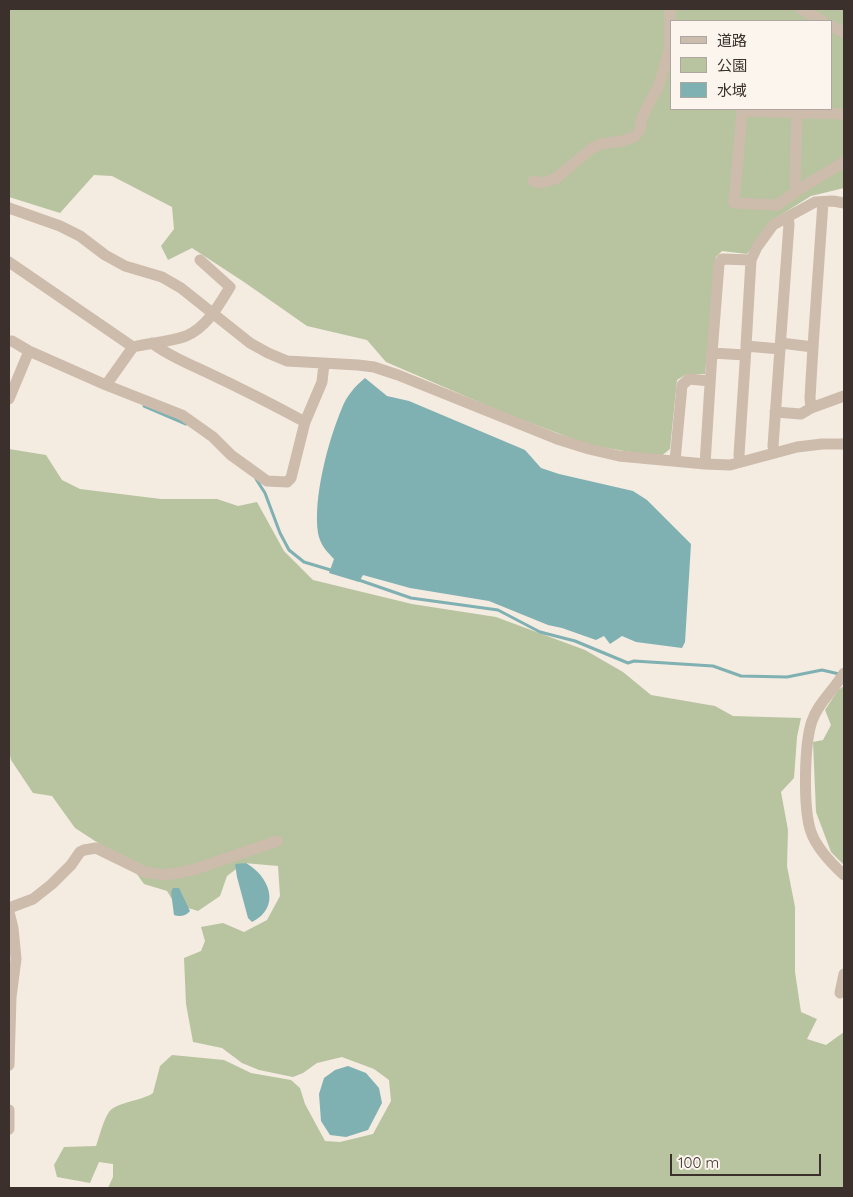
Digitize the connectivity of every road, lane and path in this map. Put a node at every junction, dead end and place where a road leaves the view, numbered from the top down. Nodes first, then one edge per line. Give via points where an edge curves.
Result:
1 (670, 9) edge
2 (801, 9) edge
3 (821, 20) edge
4 (833, 27) edge
5 (844, 33) edge
6 (742, 110) edge
7 (797, 111) edge
8 (844, 114) edge
9 (844, 162) edge
10 (533, 181) dead end
11 (798, 190) junction
12 (823, 202) junction
13 (844, 203) edge
14 (9, 208) edge
15 (788, 218) junction
16 (200, 260) dead end
17 (751, 260) junction
18 (9, 262) edge
19 (214, 314) junction
20 (9, 341) edge
21 (152, 343) junction
22 (781, 346) junction
23 (133, 347) junction
24 (813, 347) junction
25 (746, 350) junction
26 (712, 353) junction
27 (28, 355) junction
28 (324, 364) junction
29 (710, 381) junction
30 (106, 385) junction
31 (844, 396) edge
32 (9, 399) edge
33 (811, 408) junction
34 (775, 412) junction
35 (306, 422) junction
36 (844, 444) edge
37 (775, 453) junction
38 (675, 461) junction
39 (740, 461) junction
40 (705, 464) junction
41 (843, 676) edge
42 (277, 841) dead end
43 (844, 875) edge
44 (9, 908) edge
45 (9, 912) edge
46 (844, 974) edge
47 (840, 994) dead end
48 (9, 1066) edge
49 (9, 1110) edge
50 (9, 1129) edge

1 - 10 street via 670,47 659,84 642,117 640,130 634,137 592,148 555,179 542,183
2 - 3 street
4 - 5 street
6 - 7 street
6 - 11 street via 734,203 778,205
7 - 8 street
7 - 11 street via 795,183
9 - 11 street
12 - 13 street
12 - 15 street via 815,202
12 - 24 street
14 - 19 street via 60,226 125,266 162,277
15 - 17 street via 773,226
15 - 22 street
16 - 19 street via 230,287
17 - 25 street
17 - 26 street via 722,259 719,264
18 - 23 street
19 - 21 street via 186,336
19 - 28 street via 268,353 287,361
20 - 27 street
21 - 23 street
21 - 35 street
22 - 24 street
22 - 25 street
22 - 34 street
23 - 30 street
24 - 33 street
25 - 26 street
25 - 39 street
26 - 29 street
27 - 30 street
27 - 32 street
28 - 35 street via 322,382
28 - 38 street via 374,367 589,450
29 - 38 street via 689,378 682,385
29 - 40 street
30 - 35 street via 182,415 267,481 287,482 291,478
31 - 33 street
33 - 34 street via 801,414
34 - 37 street
36 - 37 street via 822,444
37 - 39 street
38 - 40 street
39 - 40 street via 730,465
41 - 43 street via 812,720 807,744 806,778 812,833 829,860
42 - 44 street via 193,870 166,874 145,872 96,848 84,850 52,884 32,899
45 - 48 street via 16,959 11,997
46 - 47 street
49 - 50 street

